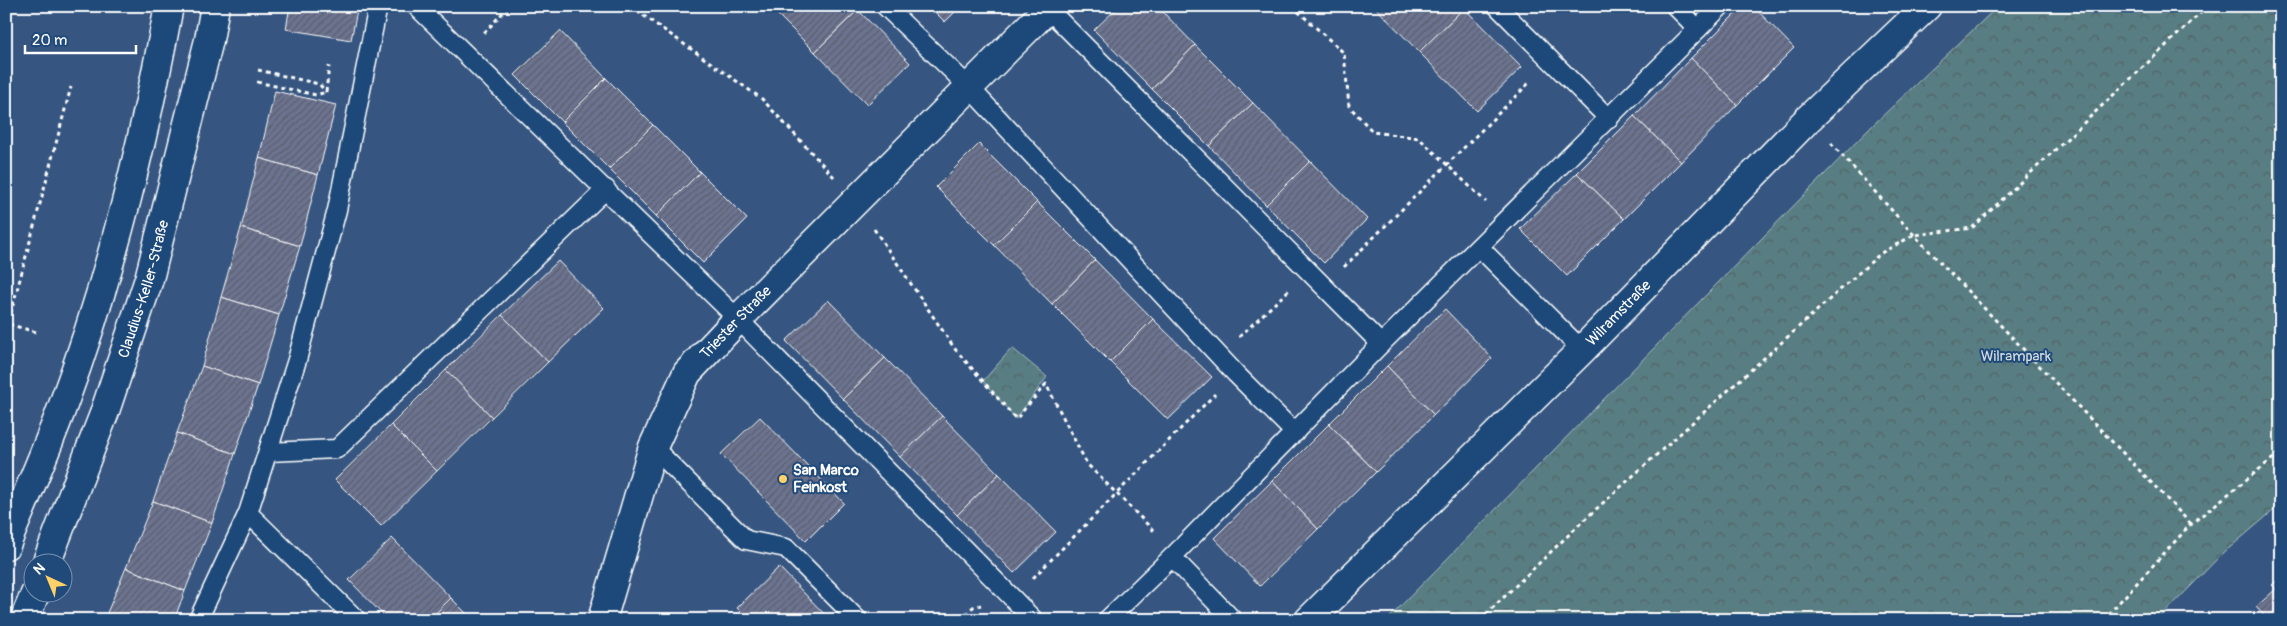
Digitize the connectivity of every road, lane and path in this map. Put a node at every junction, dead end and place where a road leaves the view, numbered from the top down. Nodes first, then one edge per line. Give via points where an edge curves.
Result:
1 (169, 6) edge
2 (215, 6) edge
3 (378, 6) edge
4 (416, 6) edge
5 (509, 6) edge
6 (630, 6) edge
7 (885, 6) edge
8 (1292, 6) edge
9 (1496, 6) edge
10 (1675, 6) edge
11 (1721, 6) edge
12 (2208, 6) edge
13 (1048, 7) edge
14 (1918, 9) edge
15 (1698, 29) junction
16 (464, 53) junction
17 (1551, 61) junction
18 (329, 66) dead end
19 (258, 70) dead end
20 (257, 82) dead end
21 (969, 87) junction
22 (71, 88) dead end
23 (326, 92) junction
24 (1809, 118) junction
25 (1609, 119) junction
26 (1446, 164) junction
27 (606, 189) junction
28 (856, 200) junction
29 (1506, 221) junction
30 (1914, 235) junction
31 (1479, 247) junction
32 (1318, 281) junction
33 (738, 319) junction
34 (36, 332) dead end
35 (1381, 344) junction
36 (1582, 350) junction
37 (1236, 374) junction
38 (1295, 433) junction
39 (653, 446) junction
40 (268, 452) junction
41 (2281, 452) edge
42 (1118, 494) junction
43 (248, 513) junction
44 (2191, 524) junction
45 (6, 545) edge
46 (50, 554) edge
47 (1174, 555) junction
48 (1012, 598) junction
49 (31, 604) edge
50 (24, 620) edge
51 (198, 620) edge
52 (357, 620) edge
53 (602, 620) edge
54 (858, 620) edge
55 (960, 620) edge
56 (1034, 620) edge
57 (1107, 620) edge
58 (1233, 620) edge
59 (1309, 620) edge
60 (1480, 620) edge
61 (2103, 620) edge

1 - 45 street via 155,84 109,266 63,404
2 - 46 street, Claudius-Keller-Straße via 149,279 104,414
3 - 40 lane via 337,210 297,360
4 - 16 lane
5 - 16 path
6 - 28 path via 762,100
7 - 21 lane
8 - 26 path via 1344,53 1349,106 1373,132 1419,138
9 - 17 lane
10 - 15 lane
11 - 15 lane
12 - 30 path via 1972,228
13 - 21 street, Triester Straße
13 - 32 lane
14 - 24 street, Wilramstraße
15 - 25 lane
16 - 27 lane
17 - 25 lane
17 - 26 path
18 - 23 path
19 - 23 path via 319,84
20 - 23 path via 316,95
21 - 28 street, Triester Straße
21 - 37 lane
22 - 34 path via 8,324
24 - 30 path
24 - 36 street, Wilramstraße
25 - 29 lane
26 - 29 path
26 - 32 path via 1333,279
27 - 33 lane
27 - 40 lane via 337,449
28 - 33 street, Triester Straße
28 - 42 path via 955,349 1016,419 1046,384 1087,464
29 - 31 lane
30 - 44 path
30 - 60 path via 1881,253 1584,520
31 - 35 lane
31 - 36 lane
32 - 35 lane
32 - 37 path via 1299,281 1238,339
33 - 39 street, Triester Straße via 687,373
33 - 48 lane
35 - 38 lane
36 - 59 street, Wilramstraße
37 - 38 lane
37 - 42 path
38 - 47 lane
39 - 53 street, Triester Straße
39 - 54 lane via 746,540 786,548
40 - 43 lane
41 - 44 path
42 - 47 path
42 - 48 path
43 - 51 lane
43 - 52 lane
44 - 61 path
47 - 57 lane
47 - 58 lane
48 - 55 path via 973,607
48 - 56 lane
49 - 50 street

